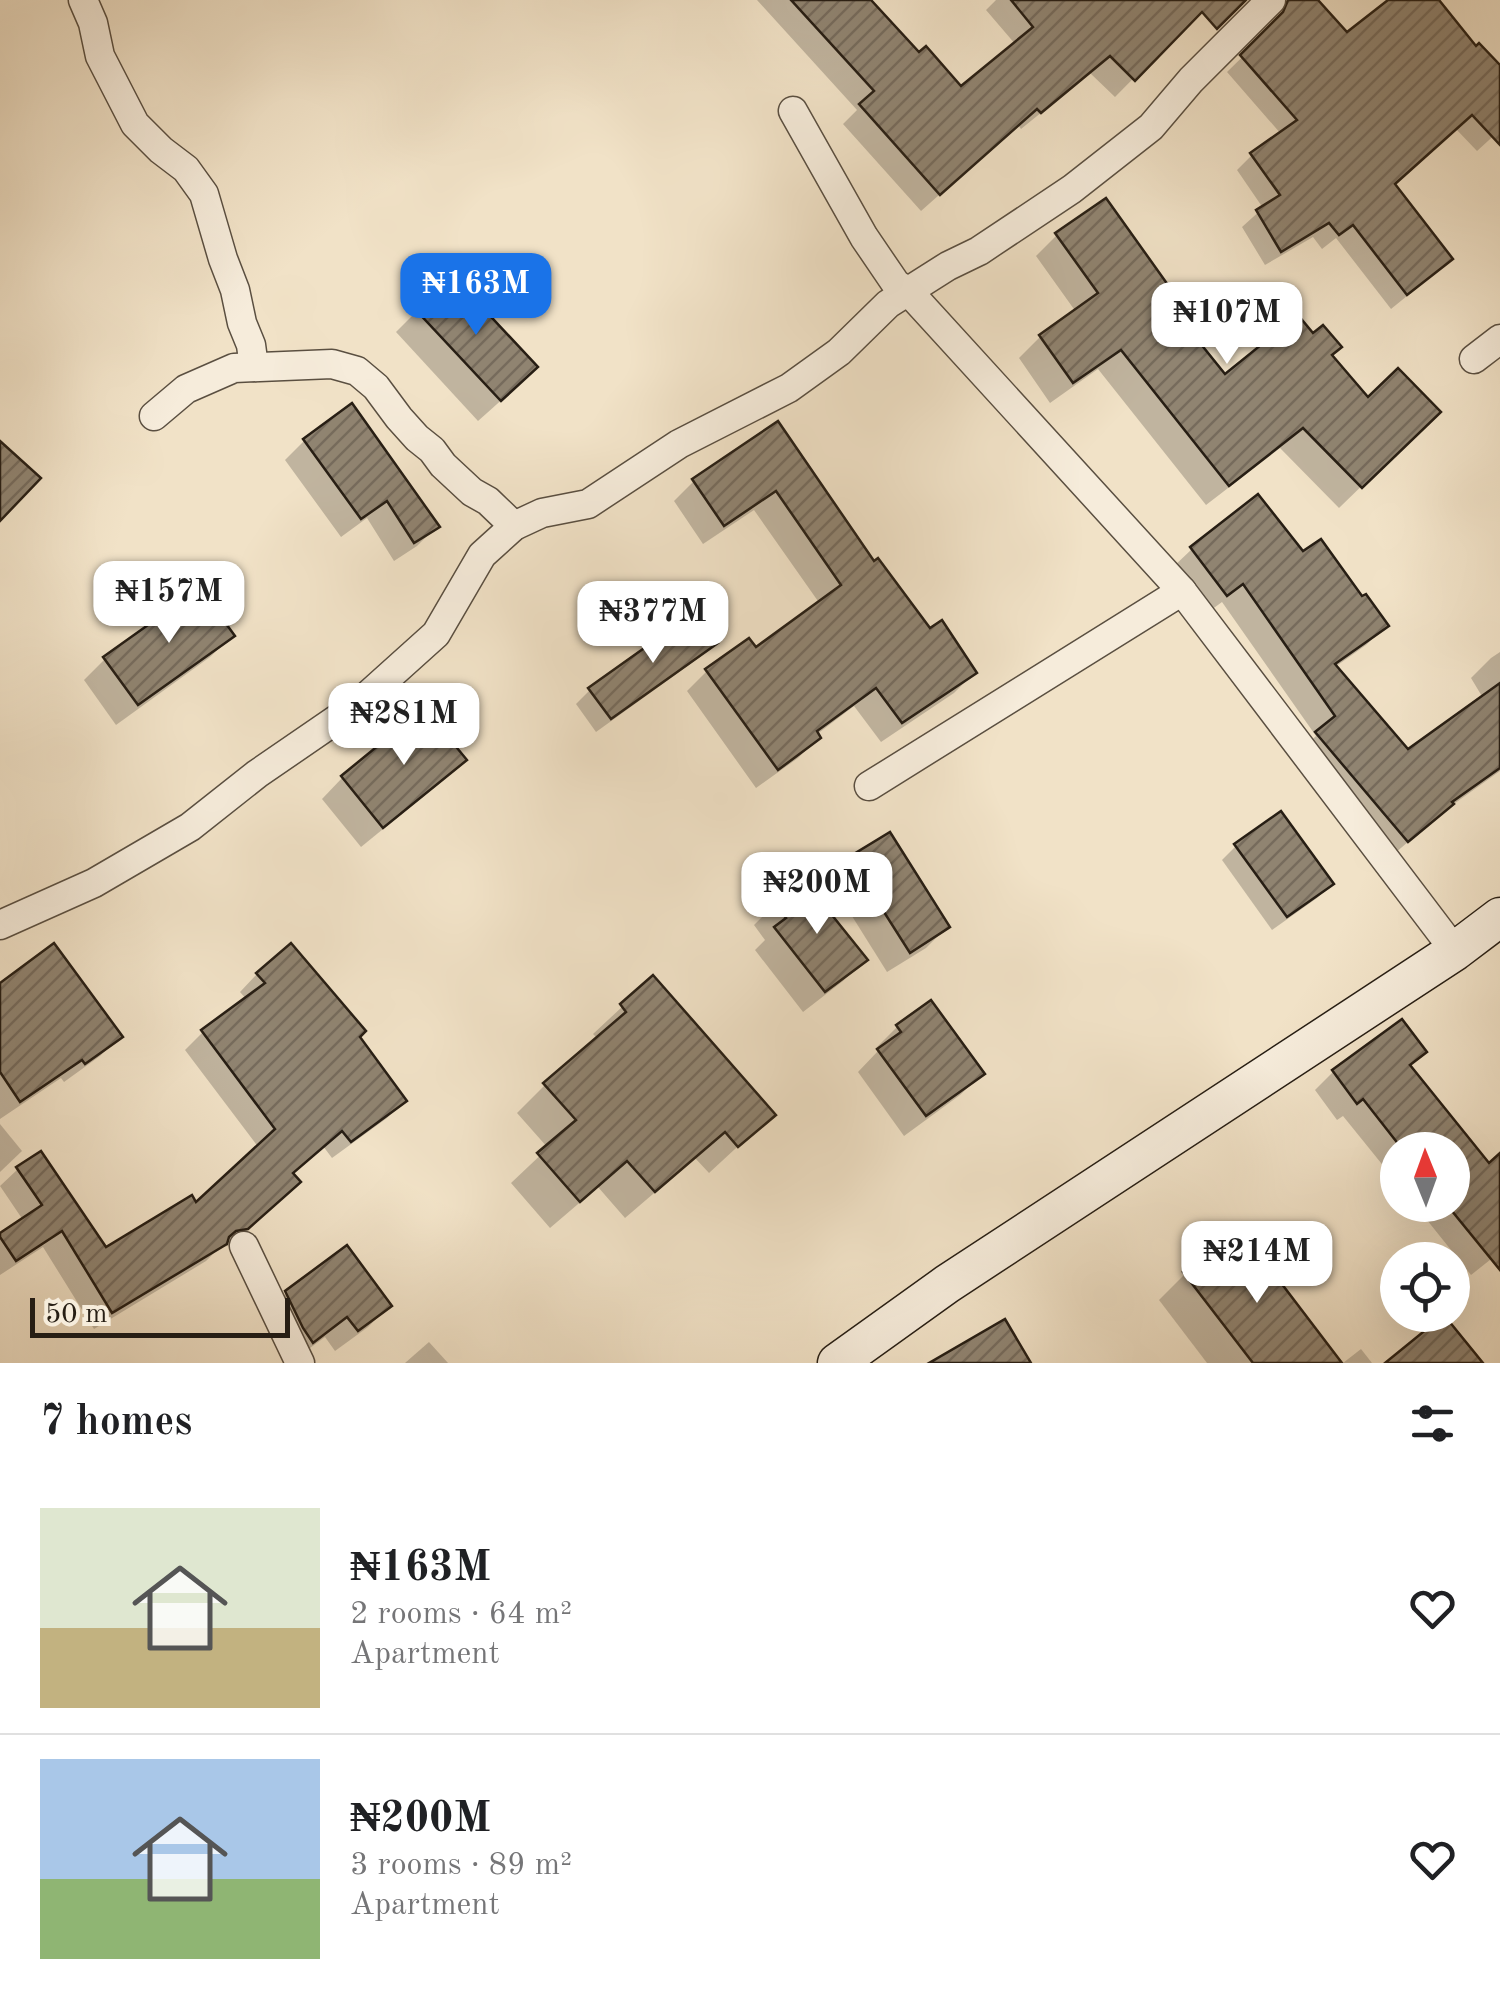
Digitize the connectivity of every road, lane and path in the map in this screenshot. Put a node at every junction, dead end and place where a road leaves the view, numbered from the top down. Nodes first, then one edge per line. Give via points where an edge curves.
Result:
1 (83, 0) edge
2 (1271, 0) edge
3 (793, 111) dead end
4 (909, 292) junction
5 (1500, 339) edge
6 (1474, 359) dead end
7 (254, 367) junction
8 (154, 416) dead end
9 (514, 526) junction
10 (1182, 591) junction
11 (869, 786) dead end
12 (1500, 917) edge
13 (0, 924) edge
14 (1454, 950) junction
15 (244, 1246) dead end
16 (300, 1363) edge
17 (837, 1363) edge

1 - 7 street via 100,56 136,124 204,194
2 - 4 street via 1151,128 1061,196
3 - 4 street via 864,237
4 - 9 street via 790,388 678,444 588,504
4 - 10 street
5 - 6 street
7 - 8 street via 204,380
7 - 9 street via 332,364 356,371 443,466
9 - 13 street via 482,555 436,634 356,706 190,827 94,883
10 - 11 street
10 - 14 street
12 - 14 street
14 - 17 street
15 - 16 street

